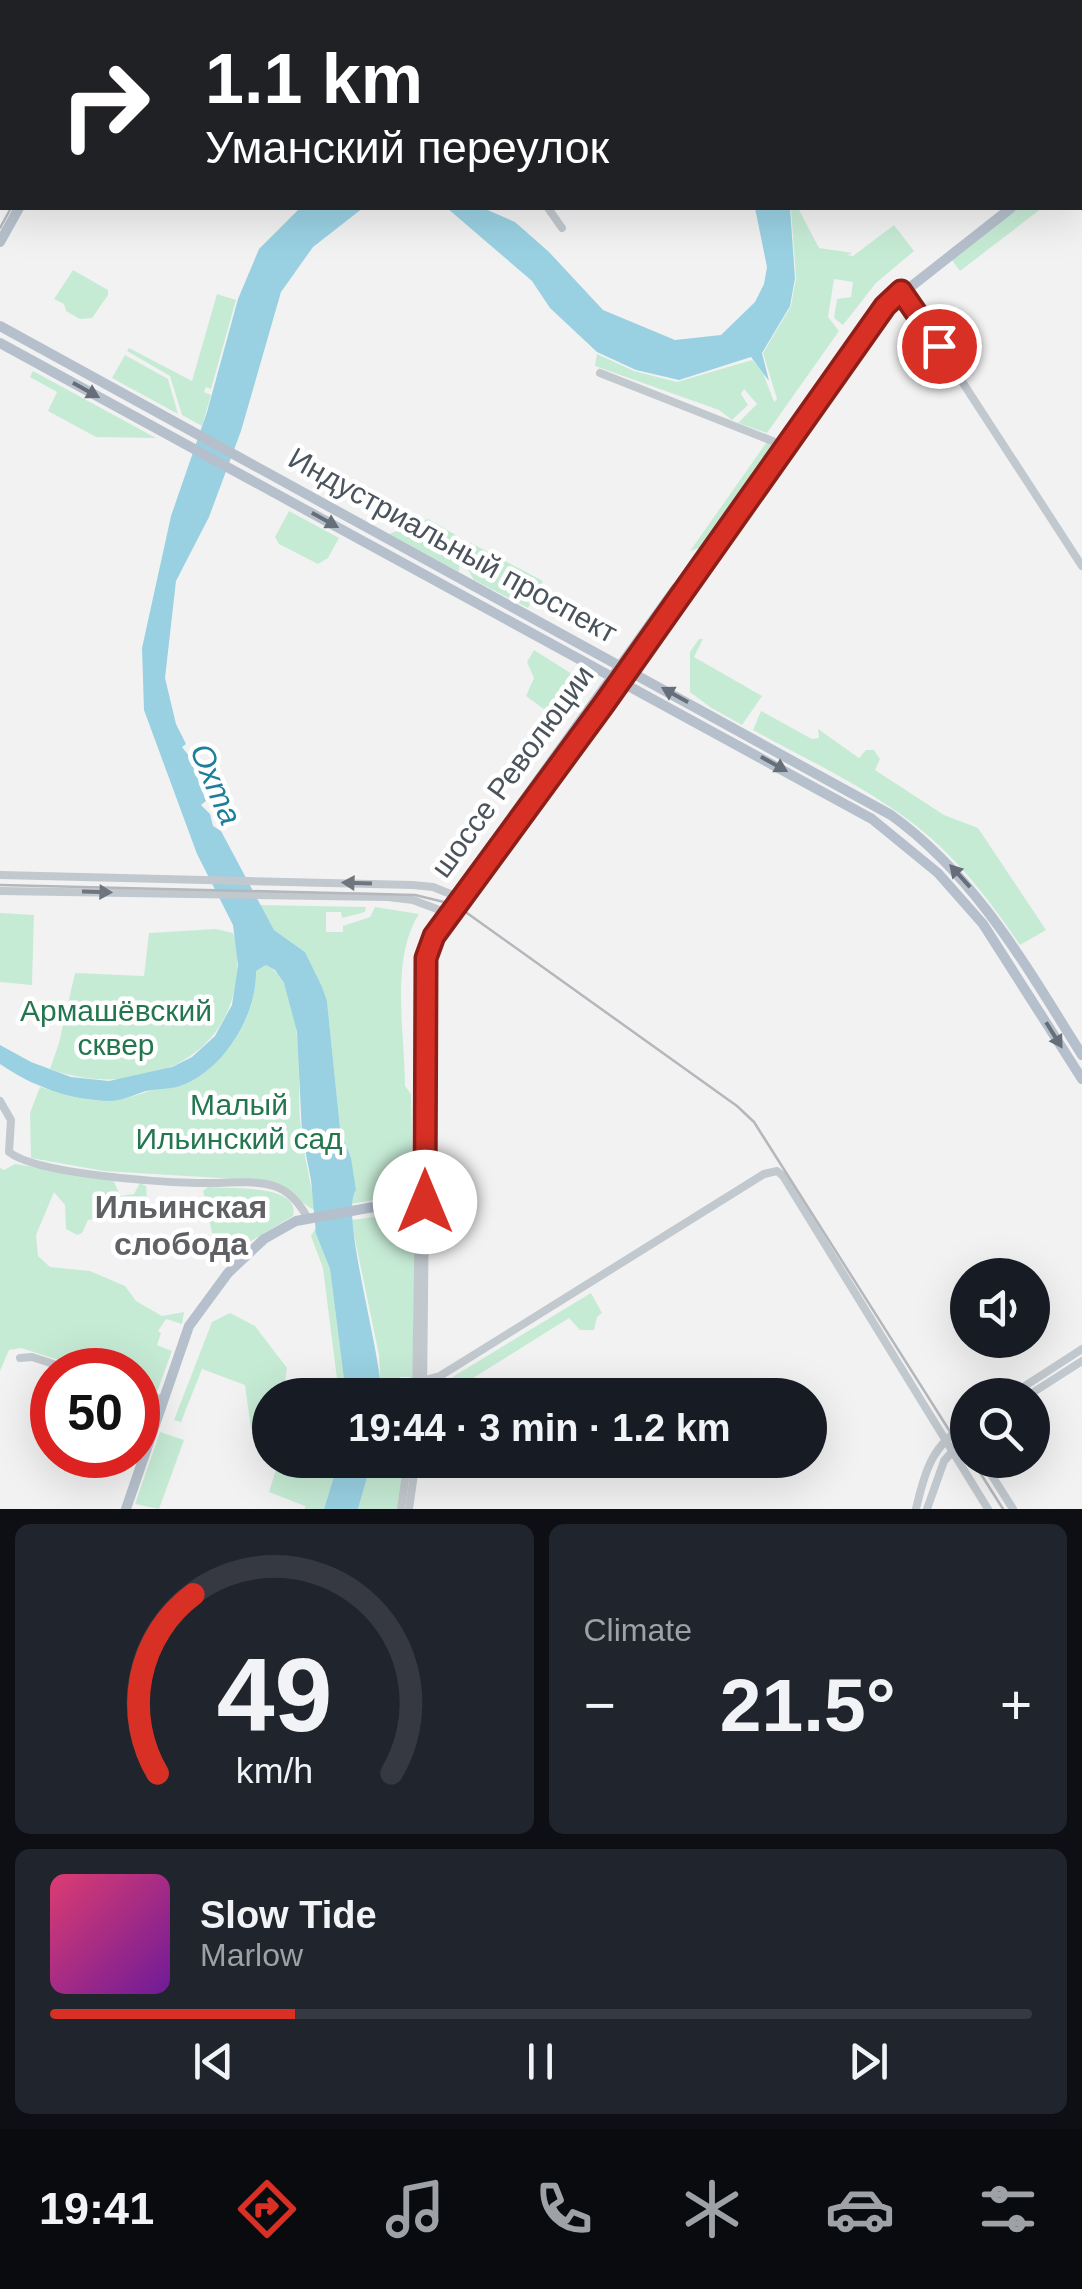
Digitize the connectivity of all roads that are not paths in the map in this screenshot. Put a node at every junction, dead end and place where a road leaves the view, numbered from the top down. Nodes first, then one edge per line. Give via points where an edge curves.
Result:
1 (18, 210) edge
2 (549, 210) edge
3 (998, 210) edge
4 (1009, 210) edge
5 (562, 228) dead end
6 (0, 242) edge
7 (899, 289) junction
8 (0, 326) edge
9 (0, 343) edge
10 (600, 373) dead end
11 (196, 433) junction
12 (783, 444) junction
13 (190, 447) junction
14 (248, 462) junction
15 (242, 475) junction
16 (1082, 566) edge
17 (624, 666) junction
18 (616, 678) junction
19 (0, 875) edge
20 (0, 890) edge
21 (454, 901) junction
22 (442, 911) junction
23 (1082, 1056) edge
24 (1082, 1079) edge
25 (0, 1100) edge
26 (421, 1202) junction
27 (311, 1218) junction
28 (1082, 1349) edge
29 (30, 1357) edge
30 (20, 1358) dead end
31 (1082, 1361) edge
32 (420, 1378) edge
33 (433, 1378) edge
34 (1037, 1378) edge
35 (1050, 1381) edge
36 (160, 1399) edge
37 (164, 1400) junction
38 (950, 1437) edge
39 (944, 1439) junction
40 (950, 1448) edge
41 (950, 1452) edge
42 (407, 1478) edge
43 (412, 1478) edge
44 (969, 1478) edge
45 (993, 1478) edge
46 (126, 1509) edge
47 (405, 1509) edge
48 (916, 1509) edge
49 (927, 1509) edge
50 (988, 1509) edge
51 (1013, 1509) edge

1 - 6 main road
2 - 5 street
3 - 7 main road, шоссе Революции
4 - 7 main road, шоссе Революции
7 - 12 main road, шоссе Революции via 870,316
7 - 16 street
8 - 11 main road
9 -> 13 main road
10 - 12 street
11 - 13 main road
11 - 14 main road, Индустриальный проспект
12 - 17 main road, шоссе Революции
13 - 15 main road, Индустриальный проспект
14 - 15 main road
14 - 17 main road, Индустриальный проспект
15 -> 18 main road, Индустриальный проспект
17 - 18 main road, шоссе Революции
23 -> 17 main road, Индустриальный проспект via 982,902 910,828
18 - 21 main road, шоссе Революции
18 -> 24 main road, Индустриальный проспект via 838,799 918,854 983,924
21 -> 19 street via 427,886
20 -> 22 street via 388,897
21 - 22 main road
21 - 26 main road, шоссе Революции via 426,958
22 - 26 main road, шоссе Революции via 418,958
25 - 27 street via 11,1120 8,1152 18,1158 170,1182 270,1185 290,1194
26 - 27 main road
26 - 32 street
27 - 37 main road via 228,1273 198,1311
28 - 34 street
29 - 30 street
31 - 35 street
33 - 39 street via 772,1171 784,1176
36 - 37 street
37 - 46 main road
38 - 39 street
39 - 40 street
39 - 48 street
41 - 49 street
42 - 47 street
43 - 47 street
44 - 50 street
45 - 51 street

